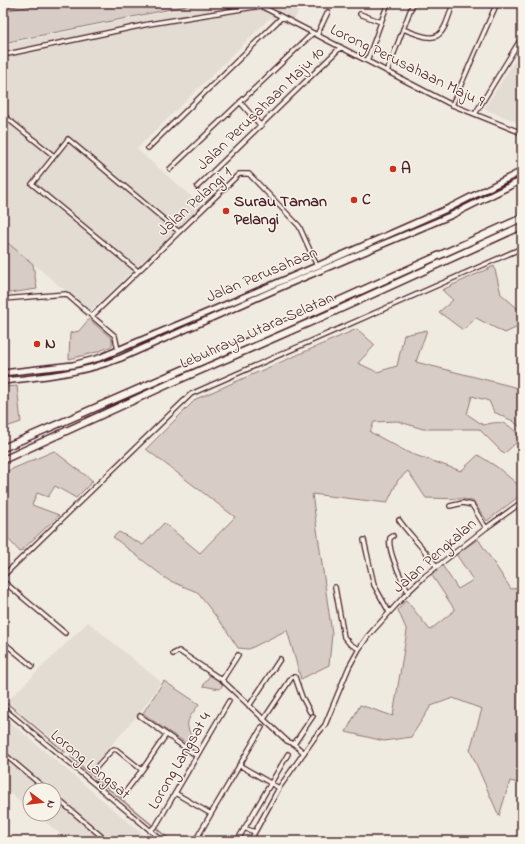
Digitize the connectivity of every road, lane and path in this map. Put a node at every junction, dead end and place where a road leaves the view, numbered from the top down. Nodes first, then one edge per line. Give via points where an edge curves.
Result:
1 (388, 3) edge
2 (413, 3) edge
3 (497, 3) edge
4 (453, 4) dead end
5 (328, 12) dead end
6 (360, 14) dead end
7 (282, 17) junction
8 (381, 22) junction
9 (403, 29) junction
10 (313, 33) junction
11 (317, 35) junction
12 (522, 38) edge
13 (341, 47) junction
14 (3, 55) edge
15 (367, 61) junction
16 (387, 72) junction
17 (240, 102) junction
18 (452, 105) junction
19 (475, 114) junction
20 (3, 115) edge
21 (261, 126) junction
22 (522, 133) edge
23 (148, 148) dead end
24 (54, 156) junction
25 (170, 169) dead end
26 (522, 171) edge
27 (522, 180) edge
28 (197, 187) dead end
29 (522, 218) edge
30 (522, 226) edge
31 (178, 232) junction
32 (522, 248) edge
33 (317, 266) junction
34 (138, 271) junction
35 (3, 299) edge
36 (92, 316) junction
37 (118, 350) junction
38 (3, 373) edge
39 (3, 381) edge
40 (3, 448) edge
41 (3, 460) edge
42 (522, 502) edge
43 (450, 506) dead end
44 (399, 520) dead end
45 (486, 528) junction
46 (393, 536) dead end
47 (364, 540) dead end
48 (436, 566) junction
49 (3, 576) edge
50 (3, 581) edge
51 (335, 587) dead end
52 (408, 592) junction
53 (389, 612) junction
54 (65, 633) dead end
55 (3, 642) edge
56 (359, 649) junction
57 (173, 654) dead end
58 (238, 655) dead end
59 (280, 659) dead end
60 (32, 666) dead end
61 (222, 680) junction
62 (229, 701) dead end
63 (249, 706) junction
64 (3, 708) edge
65 (310, 712) dead end
66 (140, 716) dead end
67 (313, 716) dead end
68 (264, 719) junction
69 (262, 727) dead end
70 (166, 735) junction
71 (294, 744) junction
72 (3, 753) edge
73 (304, 753) junction
74 (288, 754) dead end
75 (197, 756) junction
76 (239, 766) junction
77 (142, 770) junction
78 (92, 772) dead end
79 (37, 782) edge
80 (270, 783) junction
81 (279, 788) junction
82 (175, 793) junction
83 (123, 795) dead end
84 (62, 803) edge
85 (211, 814) junction
86 (244, 828) junction
87 (150, 831) junction
88 (255, 832) junction
89 (107, 841) edge
90 (163, 841) edge
91 (195, 841) edge
92 (237, 841) edge
93 (250, 841) edge

1 - 8 street
2 - 9 street
3 - 18 street
4 - 9 street via 442,33 435,37
5 - 11 street
6 - 8 street
7 - 10 street, Lorong Perusahaan Maju 9
7 - 14 street, Lorong Perusahaan Maju 9 via 261,6 246,8 148,24
7 - 23 street
8 - 15 street
9 - 16 street
10 - 11 street, Lorong Perusahaan Maju 9
10 - 17 street
11 - 13 street, Lorong Perusahaan Maju 9
12 - 19 street
13 - 15 street, Lorong Perusahaan Maju 9
13 - 21 street, Jalan Perusahaan Maju 10
15 - 16 street, Lorong Perusahaan Maju 9
16 - 18 street, Lorong Perusahaan Maju 9
17 - 21 street
17 - 25 street
18 - 19 street, Lorong Perusahaan Maju 9
19 - 22 street, Lorong Perusahaan Maju 9
20 - 24 street
21 - 28 street, Jalan Perusahaan Maju 10
24 - 31 street via 68,139
24 - 34 street via 32,184
26 - 33 main road, Jalan Perusahaan via 449,208
27 - 39 main road, Jalan Perusahaan via 452,215 100,366
29 - 40 highway, Lebuhraya Utara–Selatan
30 - 41 highway, Lebuhraya Utara–Selatan
31 - 33 street, Jalan Pelangi 1 via 239,174 249,174 299,226
31 - 34 street, Jalan Pelangi 1
32 - 49 street via 191,394
33 - 37 main road, Jalan Perusahaan
34 - 36 street, Jalan Pelangi 1
35 - 36 street via 66,294
36 - 37 street via 115,336
37 - 38 main road, Jalan Perusahaan via 73,365
42 - 45 street, Jalan Pengkalan
43 - 45 street via 463,502 472,505
44 - 48 street
45 - 48 street, Jalan Pengkalan
46 - 52 street via 388,544
47 - 53 street via 374,585
48 - 52 street, Jalan Pengkalan
50 - 54 street
51 - 56 street via 344,637
52 - 53 street, Jalan Pengkalan
53 - 56 street, Jalan Pengkalan
55 - 60 street
56 - 73 street, Jalan Pengkalan via 325,726
57 - 61 street via 179,651
58 - 61 street
59 - 63 street
61 - 63 street
62 - 75 street, Lorong Langsat 4
63 - 68 street
64 - 87 street, Lorong Langsat
65 - 68 street via 295,677
66 - 70 street
67 - 71 street
68 - 71 street via 287,741
69 - 76 street
70 - 75 street
70 - 77 street
71 - 73 street
72 - 79 street
73 - 81 street, Jalan Pengkalan
74 - 80 street
75 - 82 street, Lorong Langsat 4
76 - 80 street
76 - 85 street
77 - 78 street via 114,749
77 - 83 street
80 - 81 street
80 - 86 street
81 - 88 street, Jalan Pengkalan
82 - 85 street
82 - 87 street, Lorong Langsat 4 via 157,824
84 - 89 street
85 - 91 street
86 - 88 street
86 - 92 street
87 - 90 street, Lorong Langsat
88 - 93 street, Jalan Pengkalan

